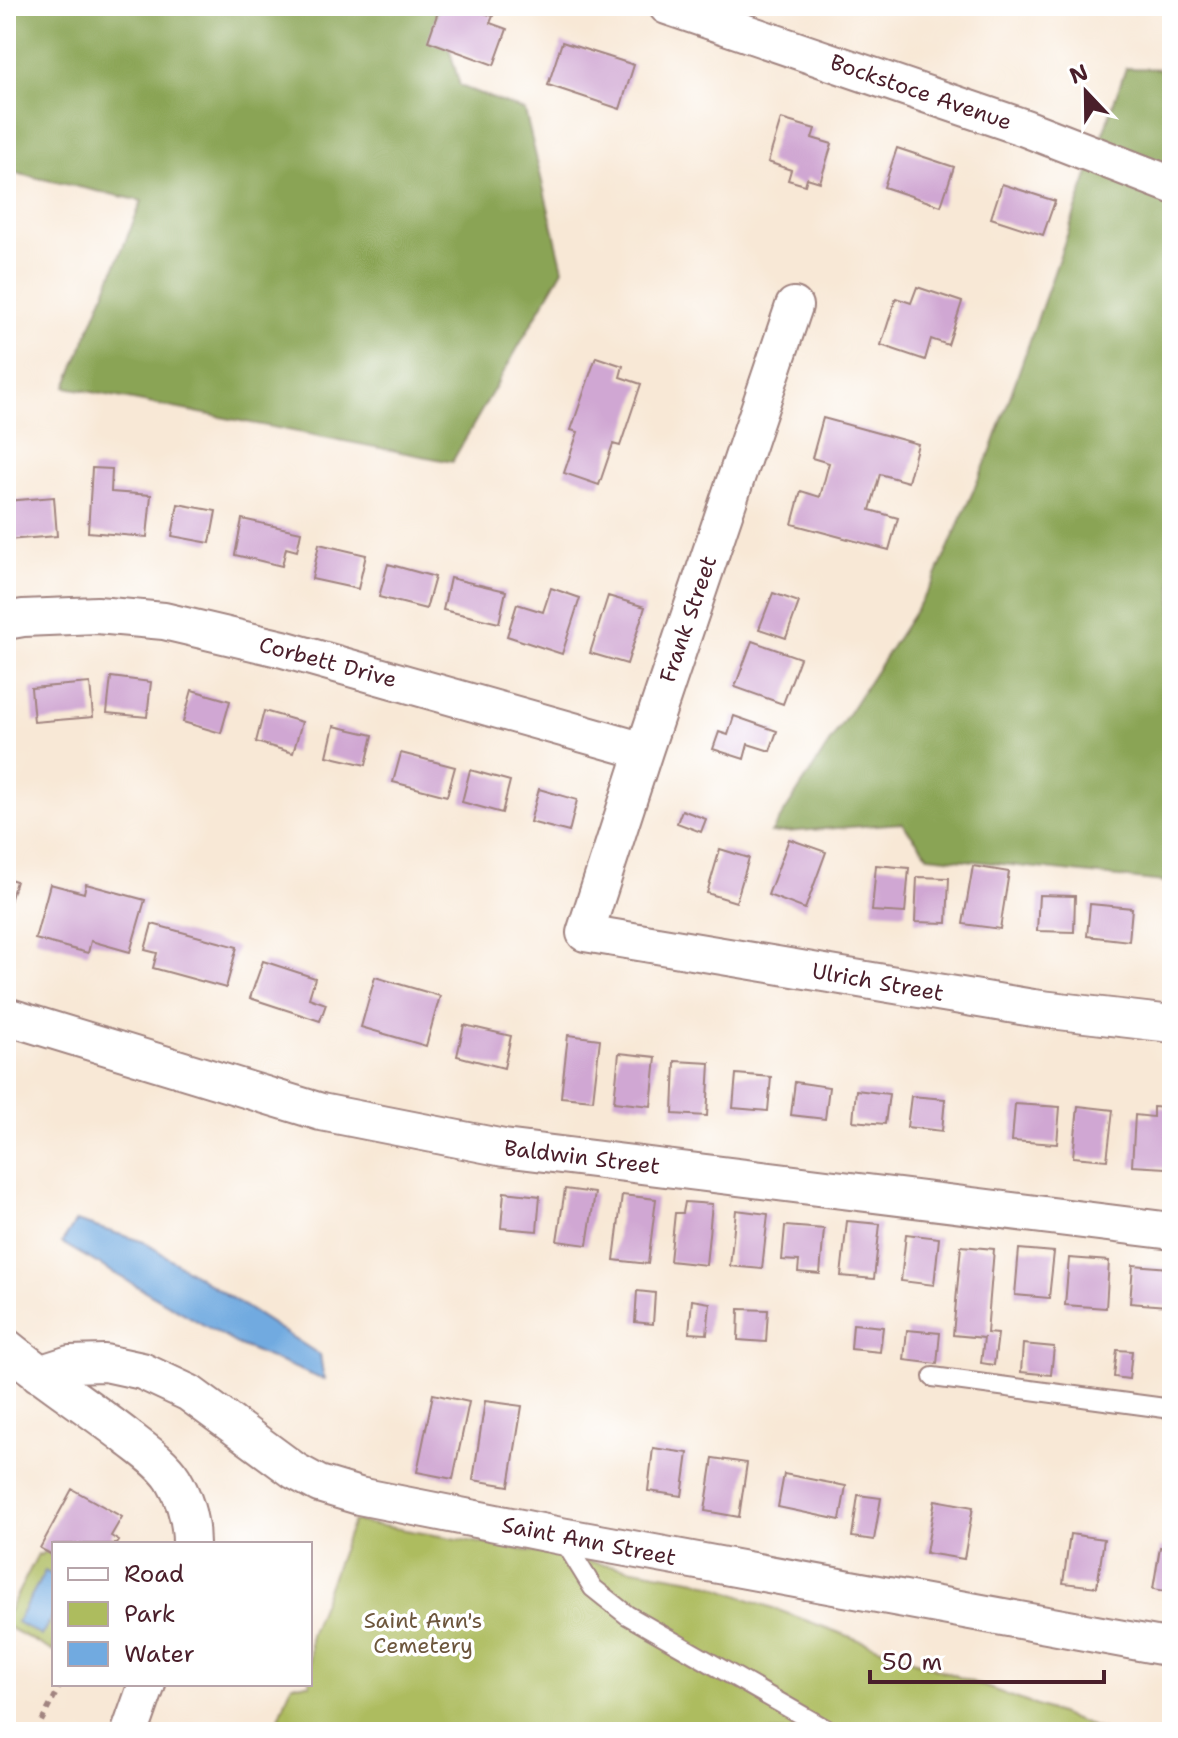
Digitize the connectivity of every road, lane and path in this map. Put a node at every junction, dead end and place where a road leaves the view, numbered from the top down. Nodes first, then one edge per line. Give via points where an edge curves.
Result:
1 (667, 6) edge
2 (1172, 185) edge
3 (794, 306) dead end
4 (6, 621) edge
5 (644, 751) junction
6 (585, 933) joint
7 (6, 1016) edge
8 (1172, 1024) edge
9 (1172, 1231) edge
10 (6, 1347) edge
11 (39, 1374) junction
12 (933, 1377) dead end
13 (1172, 1409) edge
14 (561, 1536) junction
15 (191, 1542) edge
16 (1172, 1648) edge
17 (60, 1686) edge
18 (146, 1686) edge
19 (36, 1732) edge
20 (130, 1732) edge
21 (831, 1732) edge

1 - 2 street, Bockstoce Avenue via 1025,128
3 - 5 street, Frank Street
4 - 5 street, Corbett Drive via 97,615 164,621 283,649
5 - 6 street, Frank Street
6 - 8 street, Ulrich Street via 1033,1008
7 - 9 street, Baldwin Street via 321,1112 504,1148
10 - 11 street
11 - 14 street, Saint Ann Street via 70,1364 105,1363 142,1371 189,1393 319,1484
11 - 15 street via 130,1439 171,1476 191,1523
12 - 13 lane
14 - 16 street, Saint Ann Street
14 - 21 lane via 593,1588 627,1615
17 - 19 path
18 - 20 street

